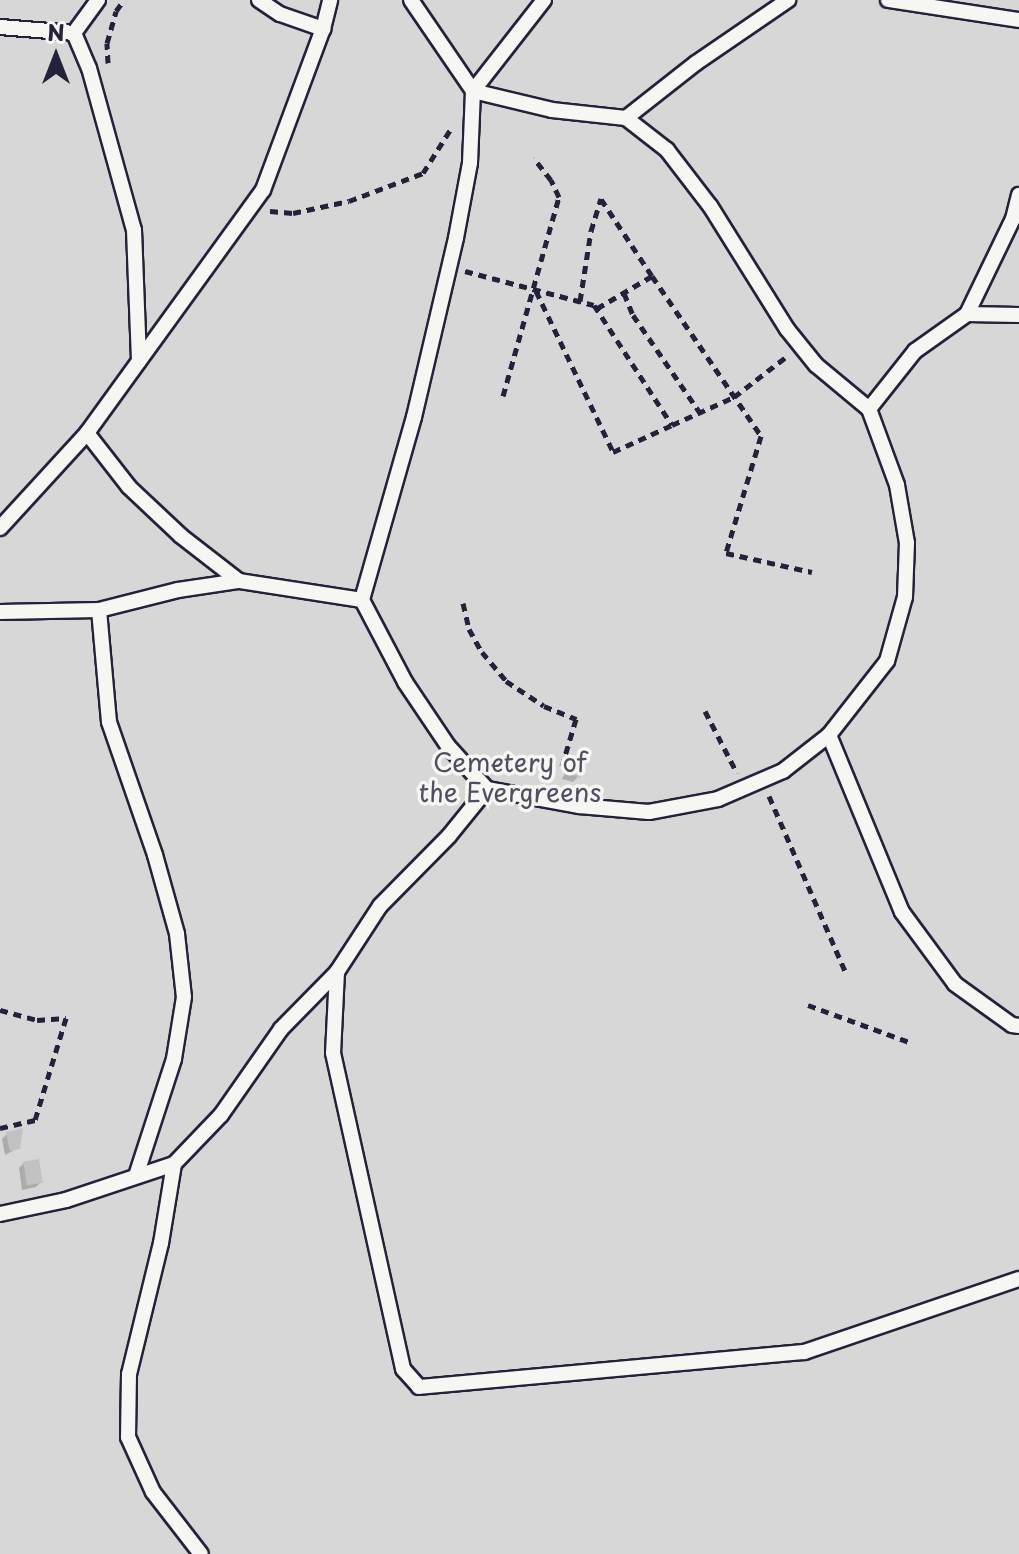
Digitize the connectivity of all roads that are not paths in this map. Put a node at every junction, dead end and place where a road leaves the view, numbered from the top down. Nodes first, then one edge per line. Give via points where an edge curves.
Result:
1 (259, 0) edge
2 (330, 0) edge
3 (411, 0) edge
4 (544, 0) edge
5 (788, 0) edge
6 (888, 0) edge
7 (91, 3) edge
8 (1019, 20) edge
9 (0, 27) edge
10 (323, 29) junction
11 (74, 33) junction
12 (473, 91) junction
13 (626, 118) junction
14 (1019, 195) edge
15 (967, 314) junction
16 (1019, 315) edge
17 (139, 362) junction
18 (869, 409) junction
19 (87, 433) junction
20 (0, 528) edge
21 (239, 581) junction
22 (362, 600) junction
23 (99, 610) junction
24 (0, 612) edge
25 (829, 735) junction
26 (487, 789) junction
27 (337, 972) junction
28 (1019, 1026) edge
29 (174, 1164) junction
30 (136, 1176) junction
31 (0, 1214) edge
32 (1019, 1279) edge
33 (201, 1554) edge

1 - 10 lane via 280,14
2 - 10 lane
3 - 12 lane
4 - 12 lane
5 - 13 lane
6 - 8 lane
7 - 11 lane
9 - 11 lane
10 - 17 lane via 263,190
11 - 17 lane via 89,68 134,230
12 - 13 lane via 552,110
12 - 22 lane via 470,163 449,267 414,417
13 - 18 lane via 667,150 816,365
14 - 15 lane via 1013,219
15 - 16 lane
15 - 18 lane via 915,351
17 - 19 lane
18 - 25 lane via 897,485 907,543 905,597 887,661
19 - 20 lane
19 - 21 lane via 129,487
21 - 22 lane
21 - 23 lane
22 - 26 lane via 405,682 448,746
23 - 24 lane
23 - 30 lane via 109,722 173,921 184,997 174,1059
25 - 26 lane via 783,771 744,788 718,799 649,812
25 - 28 lane via 902,912 955,984
26 - 27 lane via 380,906
27 - 29 lane via 281,1029 221,1115
27 - 32 lane via 333,1053 403,1369 419,1387 804,1352
29 - 30 lane
29 - 33 lane via 129,1374 128,1437 153,1492
30 - 31 lane via 66,1200

